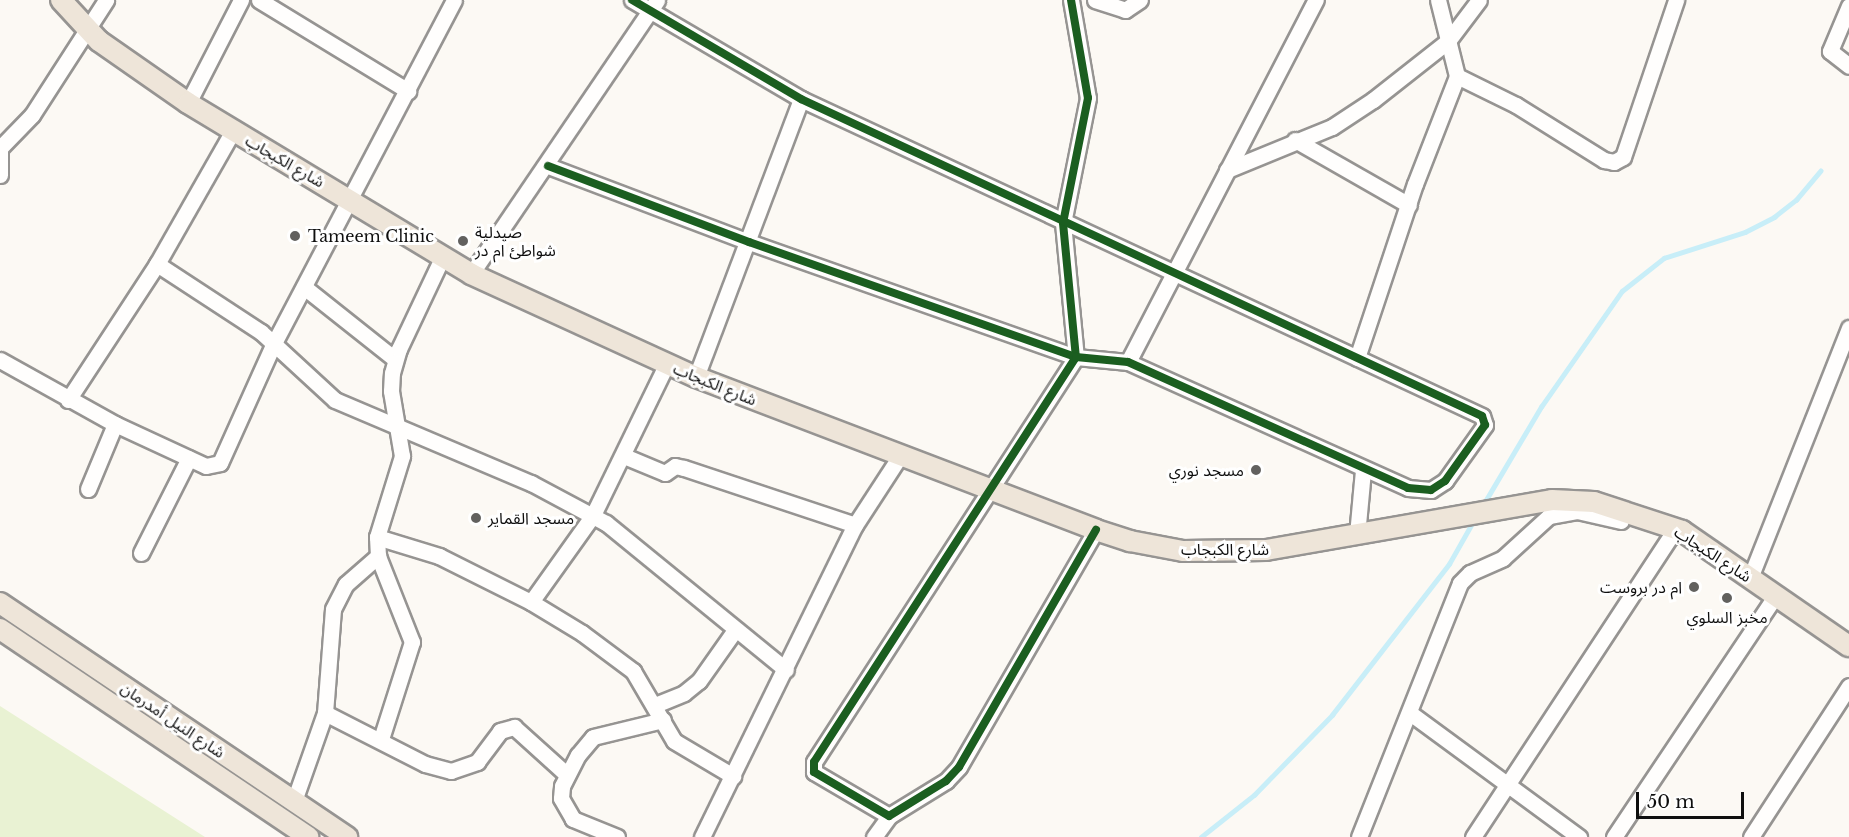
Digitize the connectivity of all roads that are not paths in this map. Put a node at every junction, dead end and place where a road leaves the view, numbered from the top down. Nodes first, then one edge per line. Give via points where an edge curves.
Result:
1 (61, 0) edge
2 (106, 0) edge
3 (241, 0) edge
4 (260, 0) edge
5 (454, 0) edge
6 (632, 0) edge
7 (1071, 0) edge
8 (1095, 0) edge
9 (1140, 0) edge
10 (1316, 0) edge
11 (1438, 0) edge
12 (1479, 0) edge
13 (1676, 0) edge
14 (1849, 3) edge
15 (653, 6) edge
16 (88, 31) junction
17 (1448, 41) junction
18 (1849, 66) edge
19 (1457, 76) junction
20 (408, 91) junction
21 (801, 99) junction
22 (188, 103) junction
23 (233, 131) junction
24 (1295, 140) junction
25 (0, 148) edge
26 (548, 166) junction
27 (1227, 170) junction
28 (0, 175) edge
29 (350, 200) junction
30 (1409, 205) junction
31 (1063, 223) junction
32 (749, 242) junction
33 (442, 258) junction
34 (157, 264) junction
35 (471, 274) junction
36 (1173, 274) junction
37 (304, 287) junction
38 (1849, 328) edge
39 (274, 343) junction
40 (1076, 357) junction
41 (1357, 358) junction
42 (395, 359) junction
43 (0, 360) edge
44 (1128, 362) junction
45 (666, 365) junction
46 (696, 377) junction
47 (68, 400) junction
48 (115, 424) junction
49 (397, 429) junction
50 (624, 456) junction
51 (900, 456) junction
52 (189, 458) junction
53 (1363, 470) junction
54 (88, 489) dead end
55 (991, 490) junction
56 (593, 515) junction
57 (855, 525) junction
58 (1096, 530) junction
59 (1676, 534) junction
60 (1358, 535) junction
61 (377, 537) junction
62 (141, 553) dead end
63 (378, 556) junction
64 (1750, 578) junction
65 (1776, 595) junction
66 (531, 602) junction
67 (0, 603) edge
68 (0, 629) edge
69 (735, 630) junction
70 (1849, 646) edge
71 (786, 670) junction
72 (1849, 686) edge
73 (655, 705) junction
74 (325, 713) junction
75 (1410, 713) junction
76 (663, 720) junction
77 (381, 740) junction
78 (567, 774) junction
79 (733, 776) junction
80 (1506, 785) junction
81 (294, 801) junction
82 (889, 816) junction
83 (308, 837) edge
84 (347, 837) edge
85 (617, 837) edge
86 (702, 837) edge
87 (874, 837) edge
88 (1359, 837) edge
89 (1473, 837) edge
90 (1579, 837) edge
91 (1614, 837) edge
92 (1751, 837) edge

1 - 16 main road, شارع الكبجاب
2 - 16 street
3 - 22 street
4 - 20 street
5 - 20 street
6 - 15 street
7 - 31 street via 1088,98
8 - 9 street via 1125,10
10 - 27 street
11 - 17 street
12 - 17 street
13 - 19 street via 1623,157 1614,162 1604,160 1516,105
14 - 18 street via 1830,51
15 - 21 street
15 - 26 street
16 - 22 main road, شارع الكبجاب
16 - 25 street via 26,123
17 - 19 street
17 - 24 street via 1348,116
19 - 30 street
20 - 29 street
21 - 31 street
21 - 32 street
22 - 23 main road, شارع الكبجاب
23 - 29 main road, شارع الكبجاب
23 - 34 street
24 - 27 street
24 - 30 street
25 - 28 street
26 - 32 street
26 - 35 street
27 - 36 street
29 - 33 main road, شارع الكبجاب
29 - 37 street
30 - 41 street
31 - 36 street
31 - 40 street
32 - 40 street
32 - 46 street
33 - 35 main road, شارع الكبجاب
33 - 42 street
34 - 39 street
34 - 47 street
35 - 45 main road, شارع الكبجاب
36 - 41 street
36 - 44 street
37 - 39 street
37 - 42 street
38 - 64 street
39 - 49 street via 327,394
39 - 52 street via 224,459 211,467
40 - 44 street
40 - 55 street
41 - 53 street via 1485,420 1445,481 1431,490 1408,488
42 - 49 street via 391,391
43 - 47 street
44 - 53 street
45 - 46 main road, شارع الكبجاب
45 - 50 street
46 - 51 main road, شارع الكبجاب
47 - 48 street
48 - 52 street
48 - 54 street
49 - 56 street via 531,483
49 - 61 street via 402,456
50 - 56 street
50 - 57 street via 665,473 675,466 684,468
51 - 55 main road, شارع الكبجاب
51 - 57 street
52 - 62 street
53 - 60 street
55 - 58 main road, شارع الكبجاب
55 - 82 street via 814,762 814,772 820,779
56 - 66 street
56 - 69 street
57 - 71 street
58 - 60 main road, شارع الكبجاب via 1183,551 1227,552 1266,550
58 - 82 street via 959,767 946,781
59 - 60 main road, شارع الكبجاب via 1594,502 1527,504
59 - 64 main road, شارع الكبجاب
59 - 75 street via 1577,511 1549,516 1503,558 1470,573 1460,583
59 - 80 street
61 - 63 street
61 - 66 street via 439,556
63 - 74 street via 346,584 333,609
63 - 77 street via 412,642
64 - 65 main road, شارع الكبجاب
65 - 70 main road, شارع الكبجاب
65 - 91 street
66 - 73 street via 623,662 641,681
67 - 81 main road, شارع النيل أمدرمان
68 - 83 main road
69 - 71 street
69 - 73 street via 699,681 684,693
71 - 79 street
72 - 92 street
73 - 76 street
74 - 77 street
74 - 81 street
75 - 80 street
75 - 88 street
76 - 78 street via 593,737
76 - 79 street via 681,747
77 - 78 street via 425,764 451,771 477,762 500,731 514,727
78 - 85 street via 561,798 565,809 573,819
79 - 86 street
80 - 89 street
80 - 90 street
81 - 84 main road, شارع النيل أمدرمان
82 - 87 street

